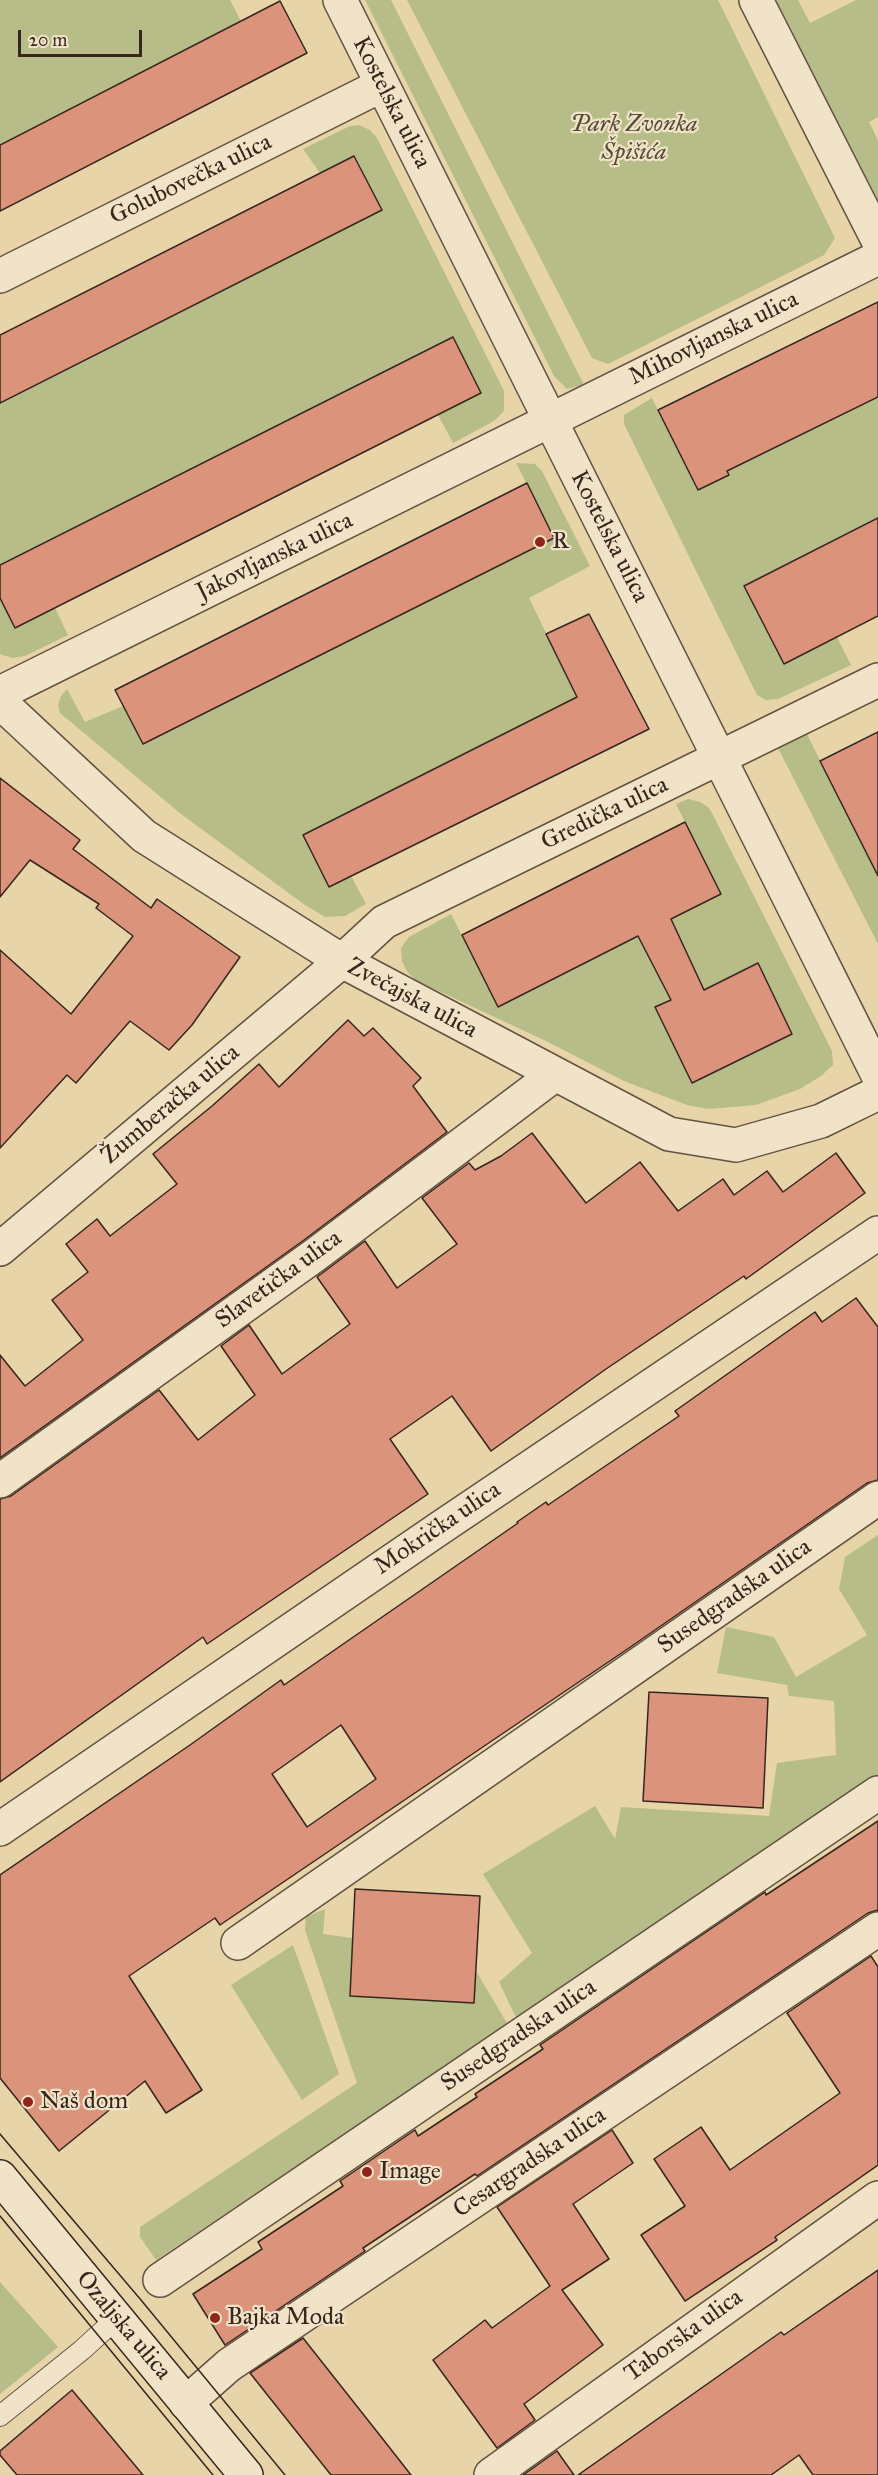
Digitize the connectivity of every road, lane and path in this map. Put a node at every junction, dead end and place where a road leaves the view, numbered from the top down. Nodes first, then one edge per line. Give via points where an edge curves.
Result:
1 (340, 0) edge
2 (756, 0) edge
3 (382, 85) junction
4 (878, 240) edge
5 (878, 258) edge
6 (0, 276) edge
7 (550, 420) junction
8 (878, 680) edge
9 (0, 693) edge
10 (0, 702) edge
11 (719, 759) junction
12 (342, 961) junction
13 (554, 1075) junction
14 (878, 1075) edge
15 (878, 1093) edge
16 (878, 1233) edge
17 (0, 1249) edge
18 (0, 1481) edge
19 (878, 1498) edge
20 (878, 1793) edge
21 (0, 1829) edge
22 (878, 1929) edge
23 (238, 1943) dead end
24 (0, 2177) edge
25 (878, 2198) edge
26 (160, 2280) dead end
27 (117, 2318) junction
28 (186, 2403) junction
29 (0, 2415) edge
30 (246, 2475) edge
31 (491, 2475) edge

1 - 3 street, Kostelska ulica
2 - 4 street
3 - 6 street, Golubovečka ulica
3 - 7 street, Kostelska ulica
5 - 7 street, Mihovljanska ulica
7 - 9 street, Jakovljanska ulica
7 - 11 street, Kostelska ulica
8 - 11 street, Gredička ulica
10 - 12 street, Zvečajska ulica via 144,836
11 - 12 street, Gredička ulica via 384,922
11 - 14 street, Kostelska ulica
12 - 13 street, Zvečajska ulica
12 - 17 street, Žumberačka ulica
13 - 15 street, Zvečajska ulica via 669,1134 736,1145 821,1120
13 - 18 street, Slavetička ulica via 315,1255
16 - 21 street, Mokrička ulica
19 - 23 street, Susedgradska ulica
20 - 26 street, Susedgradska ulica
22 - 28 street, Cesargradska ulica via 229,2365
24 - 27 street, Ozaljska ulica
25 - 31 street, Taborska ulica
27 - 28 street, Ozaljska ulica
27 - 29 lane
28 - 30 street, Ozaljska ulica

